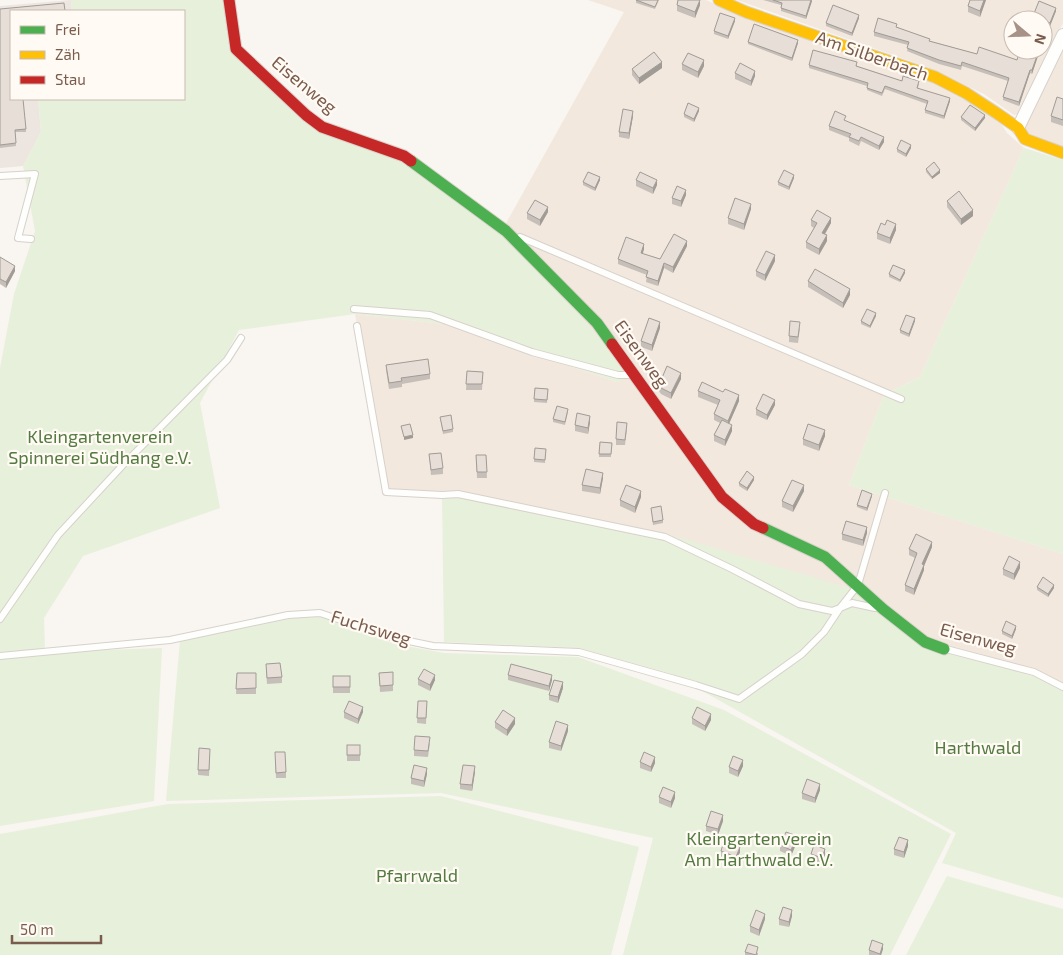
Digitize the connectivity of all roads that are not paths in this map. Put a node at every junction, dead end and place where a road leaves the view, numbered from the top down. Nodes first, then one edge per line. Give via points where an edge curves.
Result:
1 (229, 0) edge
2 (719, 0) edge
3 (1063, 35) edge
4 (1018, 128) junction
5 (1063, 153) edge
6 (0, 176) edge
7 (506, 231) junction
8 (31, 239) dead end
9 (354, 309) dead end
10 (357, 326) dead end
11 (241, 338) dead end
12 (635, 375) junction
13 (900, 399) dead end
14 (885, 493) dead end
15 (858, 585) junction
16 (840, 608) junction
17 (883, 609) junction
18 (0, 619) edge
19 (944, 649) joint
20 (0, 656) edge
21 (1063, 687) edge

1 - 7 street, Eisenweg via 236,49 306,115 322,127 404,156
2 - 4 street, Am Silberbach via 935,77 966,93
3 - 4 street
4 - 5 street, Am Silberbach via 1024,140
6 - 8 lane via 35,174 18,238
7 - 12 street, Eisenweg via 597,323
7 - 13 lane
9 - 12 lane via 430,315 532,352 618,375
10 - 16 lane via 386,492 458,494 665,537 799,604 832,610
11 - 18 lane via 227,360 58,535
12 - 15 street, Eisenweg via 722,497 754,524 825,558
14 - 15 lane
15 - 16 lane
15 - 17 street, Eisenweg
16 - 17 lane via 852,603
16 - 20 lane, Fuchsweg via 824,632 802,654 739,699 579,652 433,646 394,638 320,613 288,615 170,640
17 - 19 street, Eisenweg via 924,642
19 - 21 lane, Eisenweg via 1034,672

